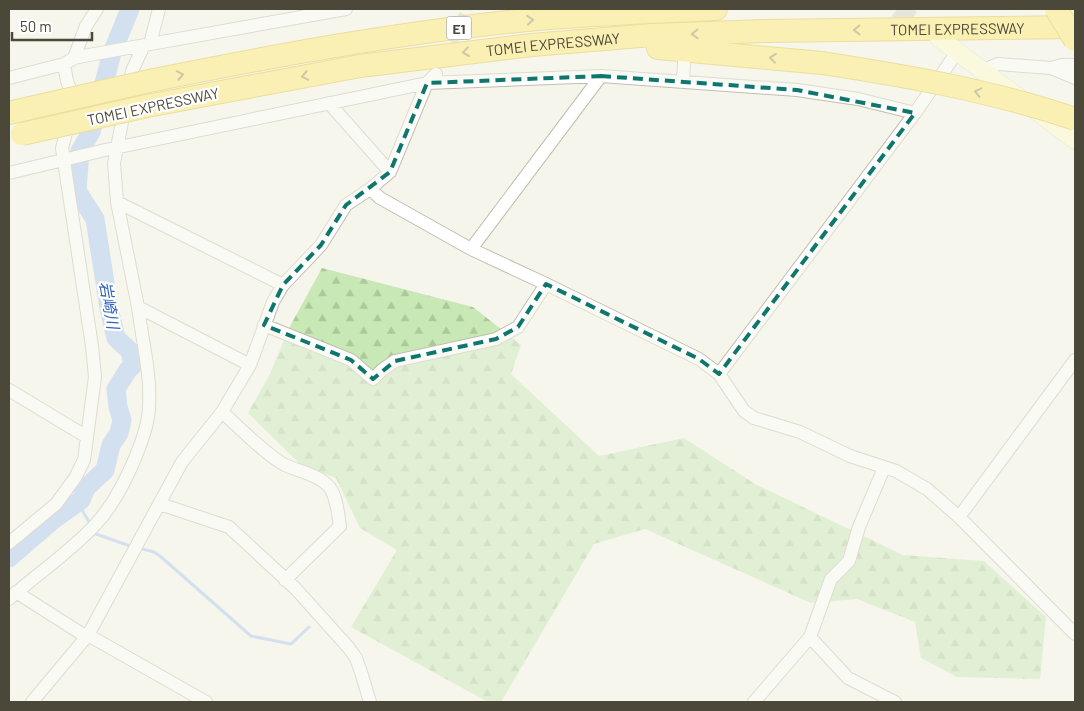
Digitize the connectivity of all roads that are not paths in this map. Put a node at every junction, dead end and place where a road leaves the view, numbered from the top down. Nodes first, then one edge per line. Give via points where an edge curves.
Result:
1 (159, 9) edge
2 (346, 9) edge
3 (506, 9) edge
4 (716, 9) edge
5 (94, 10) edge
6 (1051, 18) edge
7 (1075, 27) edge
8 (938, 38) tunnel mouth
9 (1075, 40) edge
10 (143, 45) junction
11 (532, 45) junction
12 (957, 52) junction
13 (69, 61) junction
14 (684, 62) dead end
15 (1075, 65) edge
16 (1051, 68) junction
17 (205, 70) junction
18 (981, 71) junction
19 (436, 74) dead end
20 (601, 76) junction
21 (9, 78) edge
22 (1075, 78) edge
23 (683, 82) junction
24 (427, 83) junction
25 (329, 103) junction
26 (19, 111) edge
27 (915, 113) junction
28 (1075, 119) edge
29 (16, 136) edge
30 (1075, 140) edge
31 (111, 149) junction
32 (70, 158) junction
33 (390, 172) junction
34 (9, 173) edge
35 (370, 189) junction
36 (117, 202) junction
37 (471, 249) junction
38 (546, 284) junction
39 (283, 285) junction
40 (138, 307) junction
41 (264, 325) junction
42 (1075, 360) edge
43 (250, 365) junction
44 (719, 374) junction
45 (9, 390) edge
46 (222, 412) junction
47 (87, 436) junction
48 (884, 468) junction
49 (160, 504) junction
50 (959, 517) junction
51 (9, 543) edge
52 (285, 580) junction
53 (13, 595) edge
54 (1075, 634) edge
55 (88, 635) junction
56 (810, 637) junction
57 (32, 702) edge
58 (206, 702) edge
59 (370, 702) edge
60 (754, 702) edge
61 (895, 702) edge

1 - 10 street
2 - 10 street
3 - 17 highway
17 -> 4 highway, TOMEI EXPRESSWAY / E1 via 336,46 508,22
5 - 13 street
6 - 7 highway, TOMEI EXPRESSWAY / E1
6 - 9 highway, bridge
6 -> 11 highway, TOMEI EXPRESSWAY / E1 via 652,35
8 - 12 main road
10 - 13 street
10 - 31 street via 132,71
28 -> 11 highway, bridge via 975,91 822,63 699,50
11 -> 29 highway, TOMEI EXPRESSWAY / E1, bridge via 360,66 147,106
12 - 18 main road
12 - 27 street
13 - 21 street
13 - 32 street via 67,81 72,94 62,148
14 - 23 street
15 - 16 street via 1062,64
16 - 18 street via 998,64
16 - 22 street
26 -> 17 highway, TOMEI EXPRESSWAY / E1, bridge
18 - 30 main road
19 - 24 street
20 - 23 street
20 - 24 street
20 - 37 street
23 - 27 street via 797,90 858,99
24 - 25 street
24 - 33 street
25 - 31 street
25 - 33 street
27 - 44 street
31 - 32 street
31 - 36 street
32 - 34 street
32 - 47 street via 95,377
33 - 35 street
35 - 37 street via 380,198
35 - 39 street via 346,206 321,245
36 - 39 street
36 - 40 street
37 - 38 street
38 - 41 street via 518,327 496,339 395,362 373,379 351,360
38 - 44 street via 699,360
39 - 41 street
40 - 43 street
40 - 53 street via 150,405 131,469 96,524
41 - 43 street
42 - 50 street
43 - 46 street
44 - 48 street via 744,411 754,418 800,432
45 - 47 street
46 - 49 street via 182,462
46 - 52 street via 279,461 310,474 330,488 340,526
47 - 51 street via 84,460 75,478 56,504
48 - 50 street via 913,479
48 - 56 street via 849,562 831,579
49 - 52 street via 229,527
49 - 55 street
50 - 54 street
52 - 59 street via 356,658
53 - 55 street
55 - 57 street
55 - 58 street
56 - 60 street
56 - 61 street via 848,678

